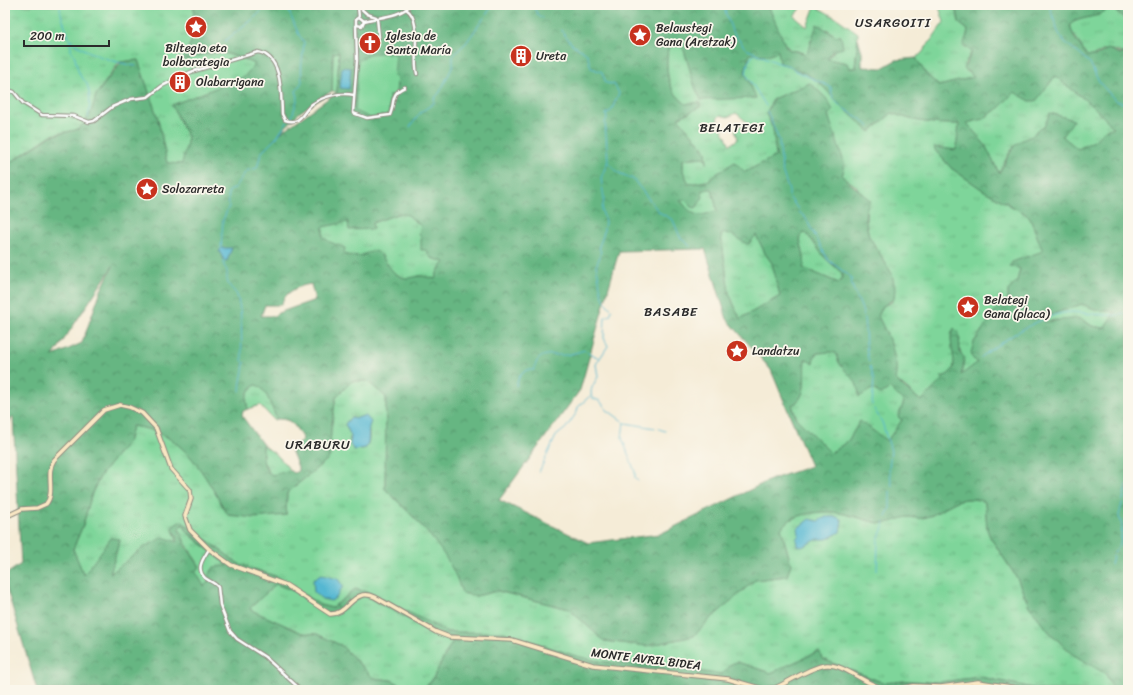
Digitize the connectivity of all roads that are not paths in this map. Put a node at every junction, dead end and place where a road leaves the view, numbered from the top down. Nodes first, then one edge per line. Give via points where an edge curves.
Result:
1 (410, 5) edge
2 (358, 6) edge
3 (406, 9) junction
4 (367, 14) junction
5 (377, 18) junction
6 (362, 19) junction
7 (356, 24) junction
8 (379, 37) dead end
9 (417, 74) dead end
10 (405, 87) dead end
11 (5, 89) edge
12 (354, 95) junction
13 (5, 517) edge
14 (209, 549) junction
15 (301, 690) edge
16 (890, 690) edge
17 (1031, 690) edge

1 - 3 street
2 - 4 street
2 - 6 street
3 - 5 street
3 - 9 street via 414,20 414,66
4 - 5 street
4 - 6 street
5 - 6 street
5 - 8 street
6 - 7 street via 356,19
6 - 7 street via 362,26
7 - 12 street via 357,60
10 - 12 street via 398,91 392,101 391,114 367,118 354,113
11 - 12 street via 14,92 23,103 42,115 74,116 89,122 112,107 131,99 148,97 162,86 191,72 258,52 266,55 276,66 285,120 298,120 311,105 338,93
13 - 14 street via 22,509 37,508 46,504 50,497 49,470 54,460 100,412 116,406 127,406 142,413 156,428 171,469 190,492 185,516 186,525
14 - 15 street via 200,569 205,577 219,588 220,605 229,630 237,639 265,657
14 - 16 street, MONTE AVRIL BIDEA via 230,565 286,585 330,614 337,613 357,597 366,594 444,636 512,640 593,665 728,679 768,689 820,667 832,666 879,688
16 - 17 street, MONTE AVRIL BIDEA via 978,682

